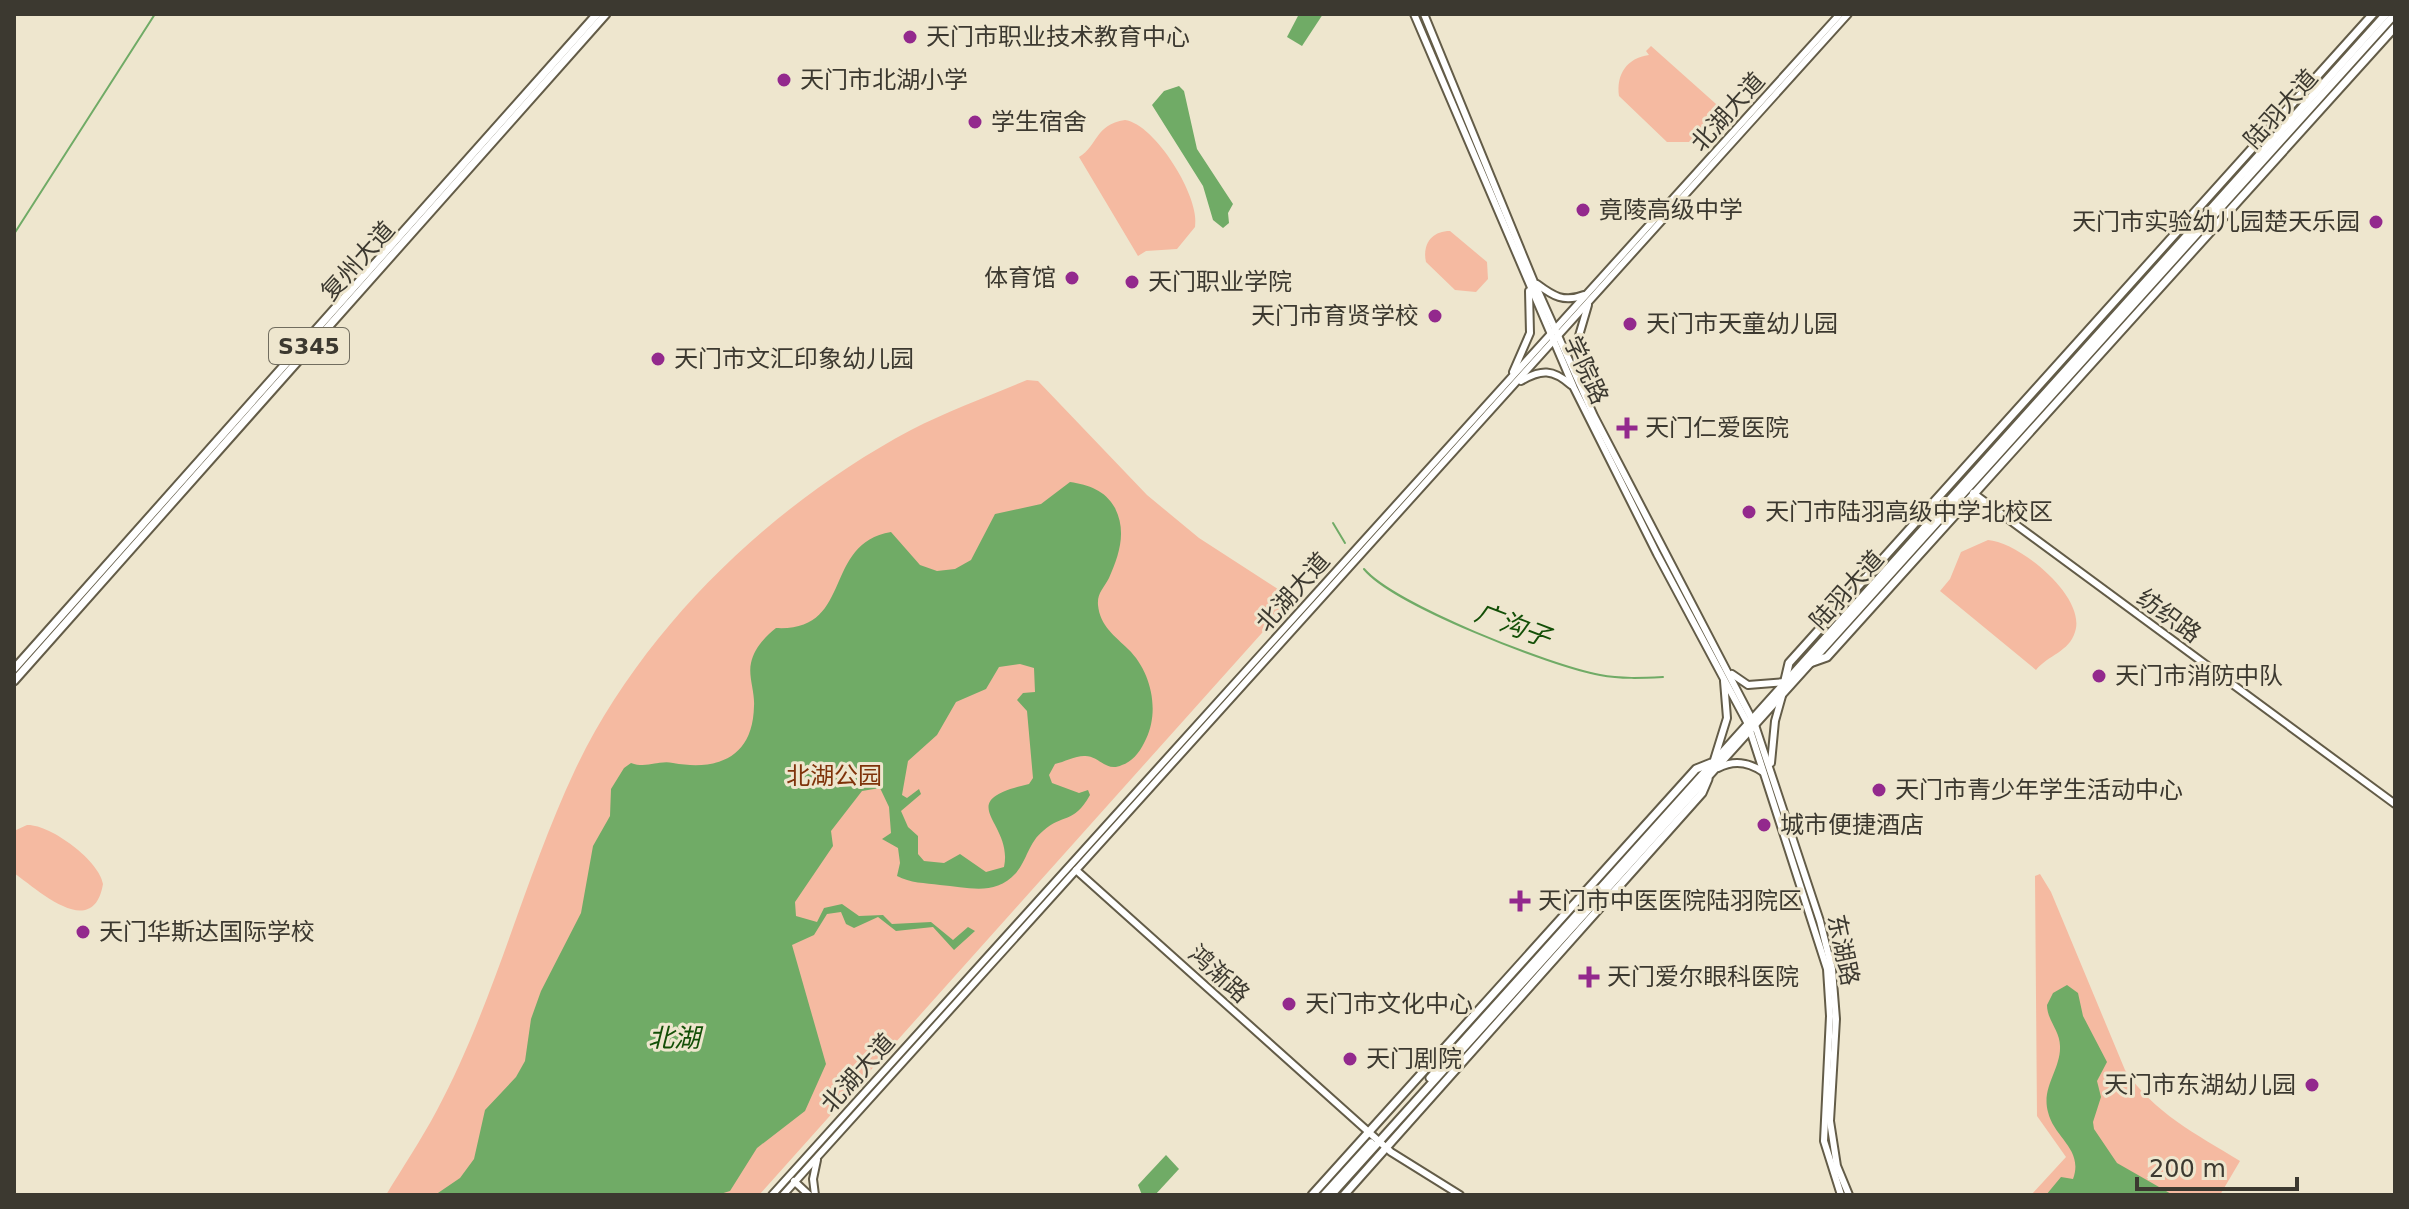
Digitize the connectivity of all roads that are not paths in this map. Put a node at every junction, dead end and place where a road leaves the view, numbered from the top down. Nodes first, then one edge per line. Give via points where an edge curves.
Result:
1 (597, 14) edge
2 (606, 14) edge
3 (1414, 14) edge
4 (1424, 14) edge
5 (1840, 14) edge
6 (1848, 14) edge
7 (2373, 14) edge
8 (2386, 14) edge
9 (2395, 14) edge
10 (2395, 27) edge
11 (1532, 284) junction
12 (1590, 296) junction
13 (1554, 335) junction
14 (1509, 385) junction
15 (1577, 386) junction
16 (1961, 483) junction
17 (1973, 493) junction
18 (1808, 664) junction
19 (14, 669) edge
20 (1725, 672) junction
21 (14, 681) edge
22 (1784, 686) junction
23 (1751, 724) junction
24 (1713, 763) junction
25 (1711, 772) junction
26 (1768, 772) junction
27 (2395, 804) edge
28 (1073, 868) junction
29 (1375, 1138) junction
30 (1386, 1148) junction
31 (819, 1154) junction
32 (1372, 1164) junction
33 (792, 1179) junction
34 (772, 1195) edge
35 (783, 1195) edge
36 (809, 1195) edge
37 (815, 1195) edge
38 (1312, 1195) edge
39 (1324, 1195) edge
40 (1331, 1195) edge
41 (1344, 1195) edge
42 (1460, 1195) edge
43 (1841, 1195) edge
44 (1849, 1195) edge

1 - 19 main road, 复州大道 / S345
2 - 21 main road, 复州大道 / S345
3 - 11 main road, 学院路
4 - 11 main road, 学院路
5 - 12 main road, 北湖大道
6 - 12 main road, 北湖大道
7 - 16 main road
8 - 16 main road, 陆羽大道
9 - 16 main road, 陆羽大道
10 - 17 main road
11 - 12 main road via 1563,299
11 - 13 main road, 学院路
11 - 14 main road via 1528,339
12 - 13 main road, 北湖大道
12 - 15 main road via 1576,346
13 - 14 main road, 北湖大道
13 - 15 main road, 学院路
14 - 15 main road via 1549,371
14 - 28 main road, 北湖大道
15 - 20 main road, 学院路
16 - 17 main road, 纺织路
16 - 18 main road, 陆羽大道
16 - 22 main road via 1789,663
17 - 18 main road via 1827,657
17 - 27 main road, 纺织路
18 - 22 main road, 陆羽大道
20 - 22 main road via 1748,685
20 - 23 main road, 学院路
20 - 24 main road via 1727,718
22 - 23 main road, 陆羽大道
22 - 26 main road
23 - 24 main road, 陆羽大道
23 - 25 main road, 陆羽大道
23 - 26 main road, 东湖路
24 - 29 main road, 陆羽大道 via 1696,769
25 - 26 main road via 1732,763
25 - 29 main road, 陆羽大道
25 - 30 main road via 1702,793
26 - 43 main road, 东湖路 via 1827,969 1824,1141
26 - 44 main road, 东湖路 via 1832,969 1836,1019 1831,1132
28 - 29 main road, 鸿渐路
28 - 31 main road, 北湖大道
28 - 33 main road, 北湖大道
29 - 30 main road, 鸿渐路
29 - 32 main road
29 - 38 main road via 1348,1155
29 - 39 main road, 陆羽大道
29 - 40 main road, 陆羽大道
30 - 32 main road
30 - 42 main road, 鸿渐路
31 - 33 main road, 北湖大道
31 - 37 main road via 813,1171
32 - 41 main road
33 - 34 main road, 北湖大道
33 - 35 main road, 北湖大道
33 - 36 main road

